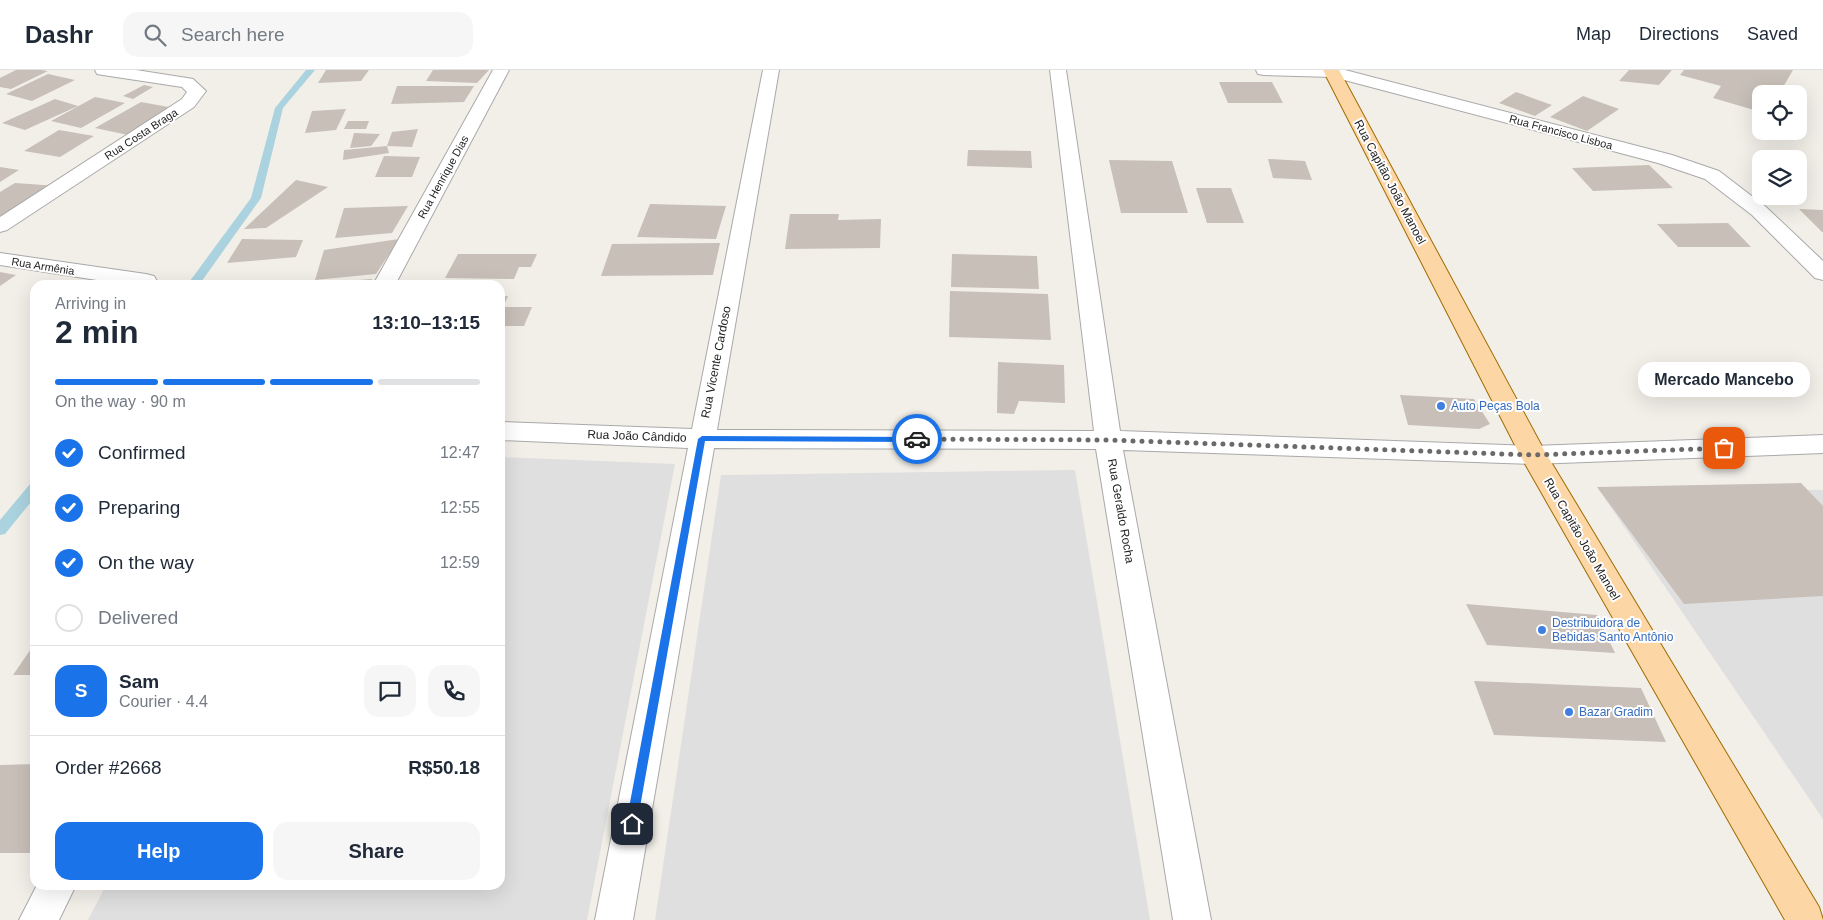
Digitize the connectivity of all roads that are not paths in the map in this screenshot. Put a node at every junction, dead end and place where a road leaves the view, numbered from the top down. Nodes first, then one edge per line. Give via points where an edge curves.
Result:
1 (102, 70) edge
2 (501, 70) edge
3 (516, 70) edge
4 (771, 70) edge
5 (1058, 70) edge
6 (1264, 70) edge
7 (1332, 71) edge
8 (0, 226) edge
9 (0, 259) edge
10 (1823, 273) edge
11 (139, 280) edge
12 (387, 280) edge
13 (505, 431) edge
14 (702, 439) junction
15 (1108, 440) junction
16 (1823, 444) edge
17 (1533, 455) junction
18 (54, 890) edge
19 (38, 920) edge
20 (614, 920) edge
21 (1192, 920) edge
22 (1806, 920) edge

1 - 8 street, Rua Costa Braga via 187,83 197,90 188,103
2 - 3 street
2 - 12 street, Rua Henrique Dias
4 - 14 street, Rua Vicente Cardoso
5 - 15 street, Rua Geraldo Rocha
6 - 7 street, Rua Francisco Lisboa
7 - 10 street, Rua Francisco Lisboa via 1665,159 1712,175 1759,212
7 - 17 main road, Rua Capitão João Manoel
9 - 11 street, Rua Armênia
13 - 14 street, Rua João Cândido
14 - 15 street, Rua João Cândido
14 - 20 street, Rua Vicente Cardoso
15 - 17 street, Rua João Cândido
15 - 21 street, Rua Geraldo Rocha
16 - 17 street, Rua João Cândido
17 - 22 main road, Rua Capitão João Manoel
18 - 19 street

